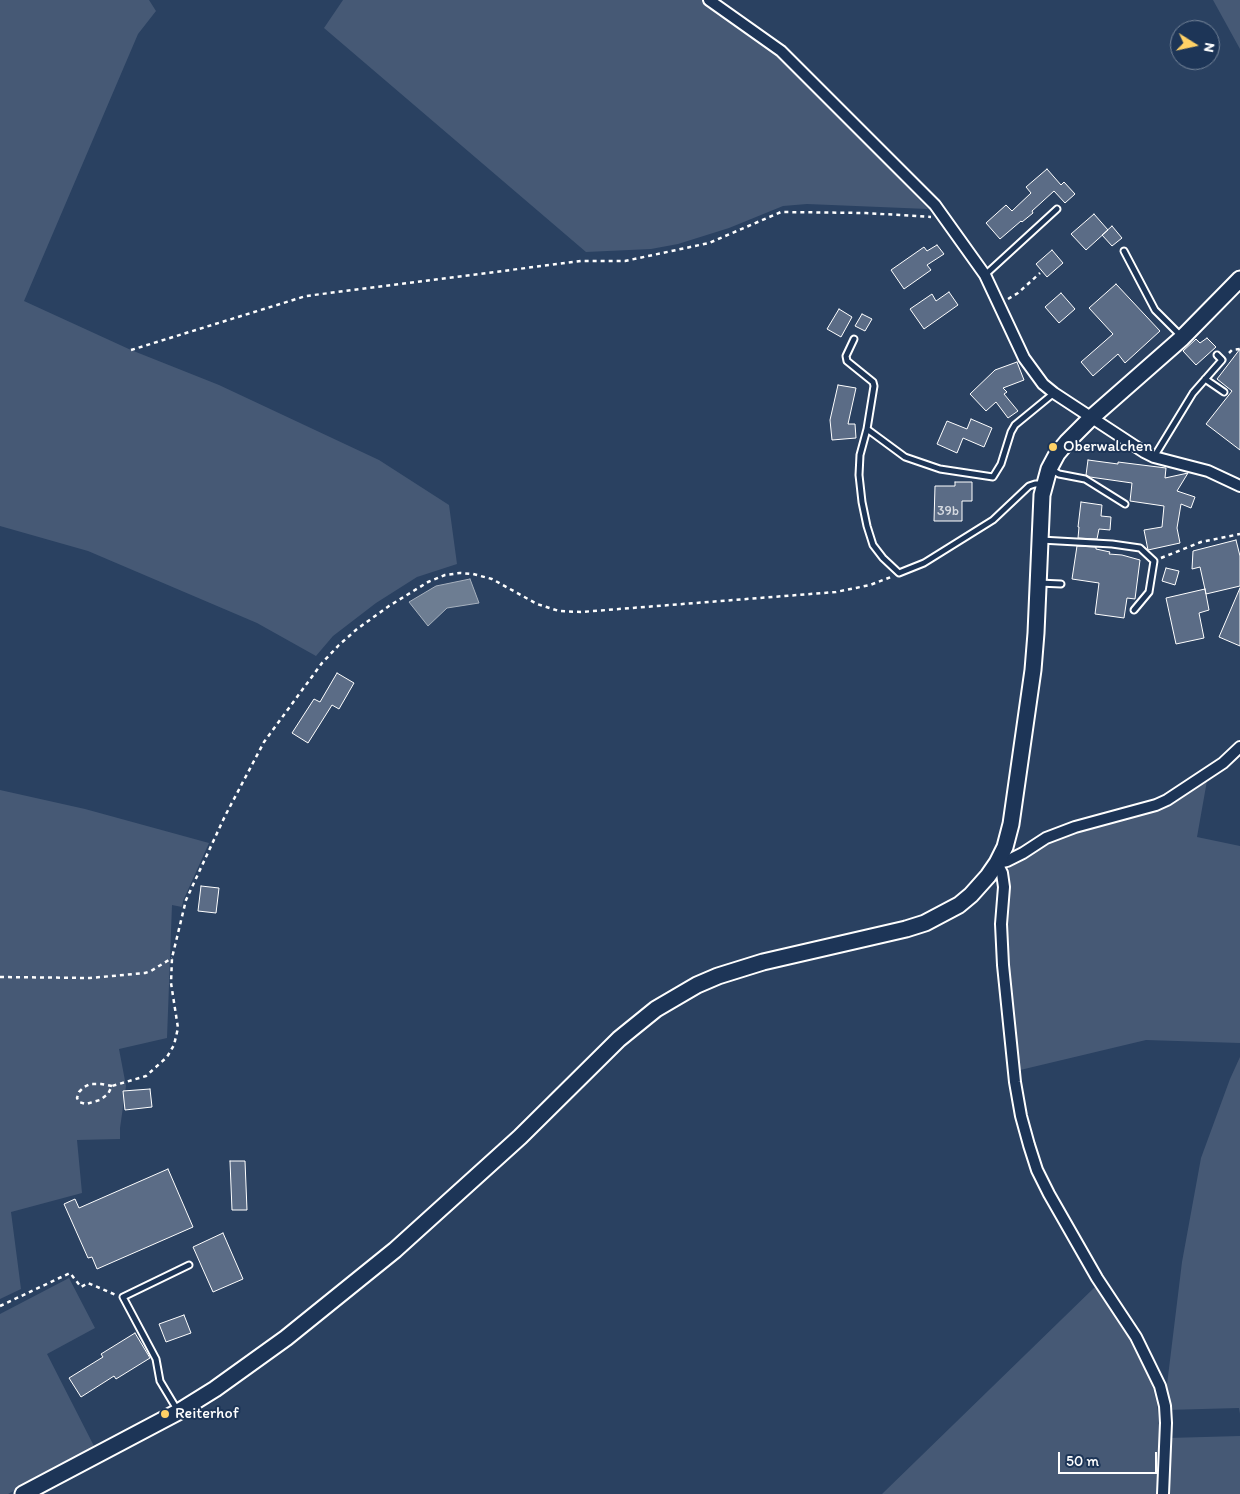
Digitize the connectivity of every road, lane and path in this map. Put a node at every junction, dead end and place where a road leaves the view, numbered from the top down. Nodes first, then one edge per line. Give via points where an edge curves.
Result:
1 (709, 0) edge
2 (1057, 209) dead end
3 (944, 218) junction
4 (1124, 251) dead end
5 (1040, 273) dead end
6 (984, 275) junction
7 (1240, 279) edge
8 (998, 305) junction
9 (1182, 338) junction
10 (854, 339) dead end
11 (1240, 349) edge
12 (130, 350) dead end
13 (1217, 355) dead end
14 (1222, 360) junction
15 (1205, 379) junction
16 (1224, 392) dead end
17 (1054, 394) junction
18 (1091, 418) junction
19 (867, 429) junction
20 (1154, 457) junction
21 (1049, 469) junction
22 (1044, 484) junction
23 (1240, 486) edge
24 (1125, 504) dead end
25 (1240, 534) edge
26 (1040, 540) junction
27 (1154, 561) junction
28 (899, 573) junction
29 (1039, 583) junction
30 (1061, 584) dead end
31 (1134, 610) dead end
32 (1240, 748) edge
33 (997, 864) junction
34 (172, 958) junction
35 (0, 977) edge
36 (112, 1086) junction
37 (189, 1265) dead end
38 (123, 1298) junction
39 (0, 1306) edge
40 (178, 1412) junction
41 (24, 1494) edge
42 (1163, 1494) edge

1 - 3 street via 781,50
2 - 6 lane
3 - 6 street
3 - 12 path via 781,212 709,243 625,261 581,261 306,296
4 - 9 lane via 1155,310
5 - 8 path via 1018,293
6 - 8 street
7 - 9 main road
8 - 17 street via 1024,358
9 - 18 main road
10 - 19 lane via 847,361 874,386
11 - 14 path via 1232,350
13 - 14 lane
14 - 15 lane
15 - 16 lane
15 - 20 lane via 1193,392
17 - 18 street
17 - 19 lane via 1015,425 993,477 940,469 905,457
18 - 20 street
18 - 21 main road via 1062,448
19 - 28 lane via 859,475 867,526 873,545
20 - 23 street via 1208,471
21 - 22 main road
21 - 24 lane via 1085,479
22 - 26 main road
22 - 28 lane via 1028,486 993,520 924,563
25 - 27 path via 1201,542
26 - 27 lane via 1140,548
26 - 29 main road
27 - 31 lane via 1149,592
28 - 34 path via 870,585 836,592 581,612 559,611 537,604 492,580 473,574 445,575 428,582 389,606 339,645 316,670 264,742 224,816 186,900
29 - 30 lane
29 - 33 main road via 1033,670 1017,790 1011,824
32 - 33 street via 1167,800 1075,827
33 - 40 main road via 960,905 925,922 718,976 656,1009 395,1250 286,1338
33 - 42 street via 1004,886 1001,924 1003,965 1023,1123 1049,1194 1097,1278 1136,1337 1160,1386 1166,1423
34 - 35 path via 145,973 90,978
34 - 36 path via 170,983 178,1028 174,1045 167,1057 146,1076
36 - 36 path via 100,1100 86,1104 77,1098 79,1092 90,1084
37 - 38 lane
38 - 39 path via 88,1283 80,1287 70,1273
38 - 40 lane via 156,1359 160,1382
40 - 41 main road

